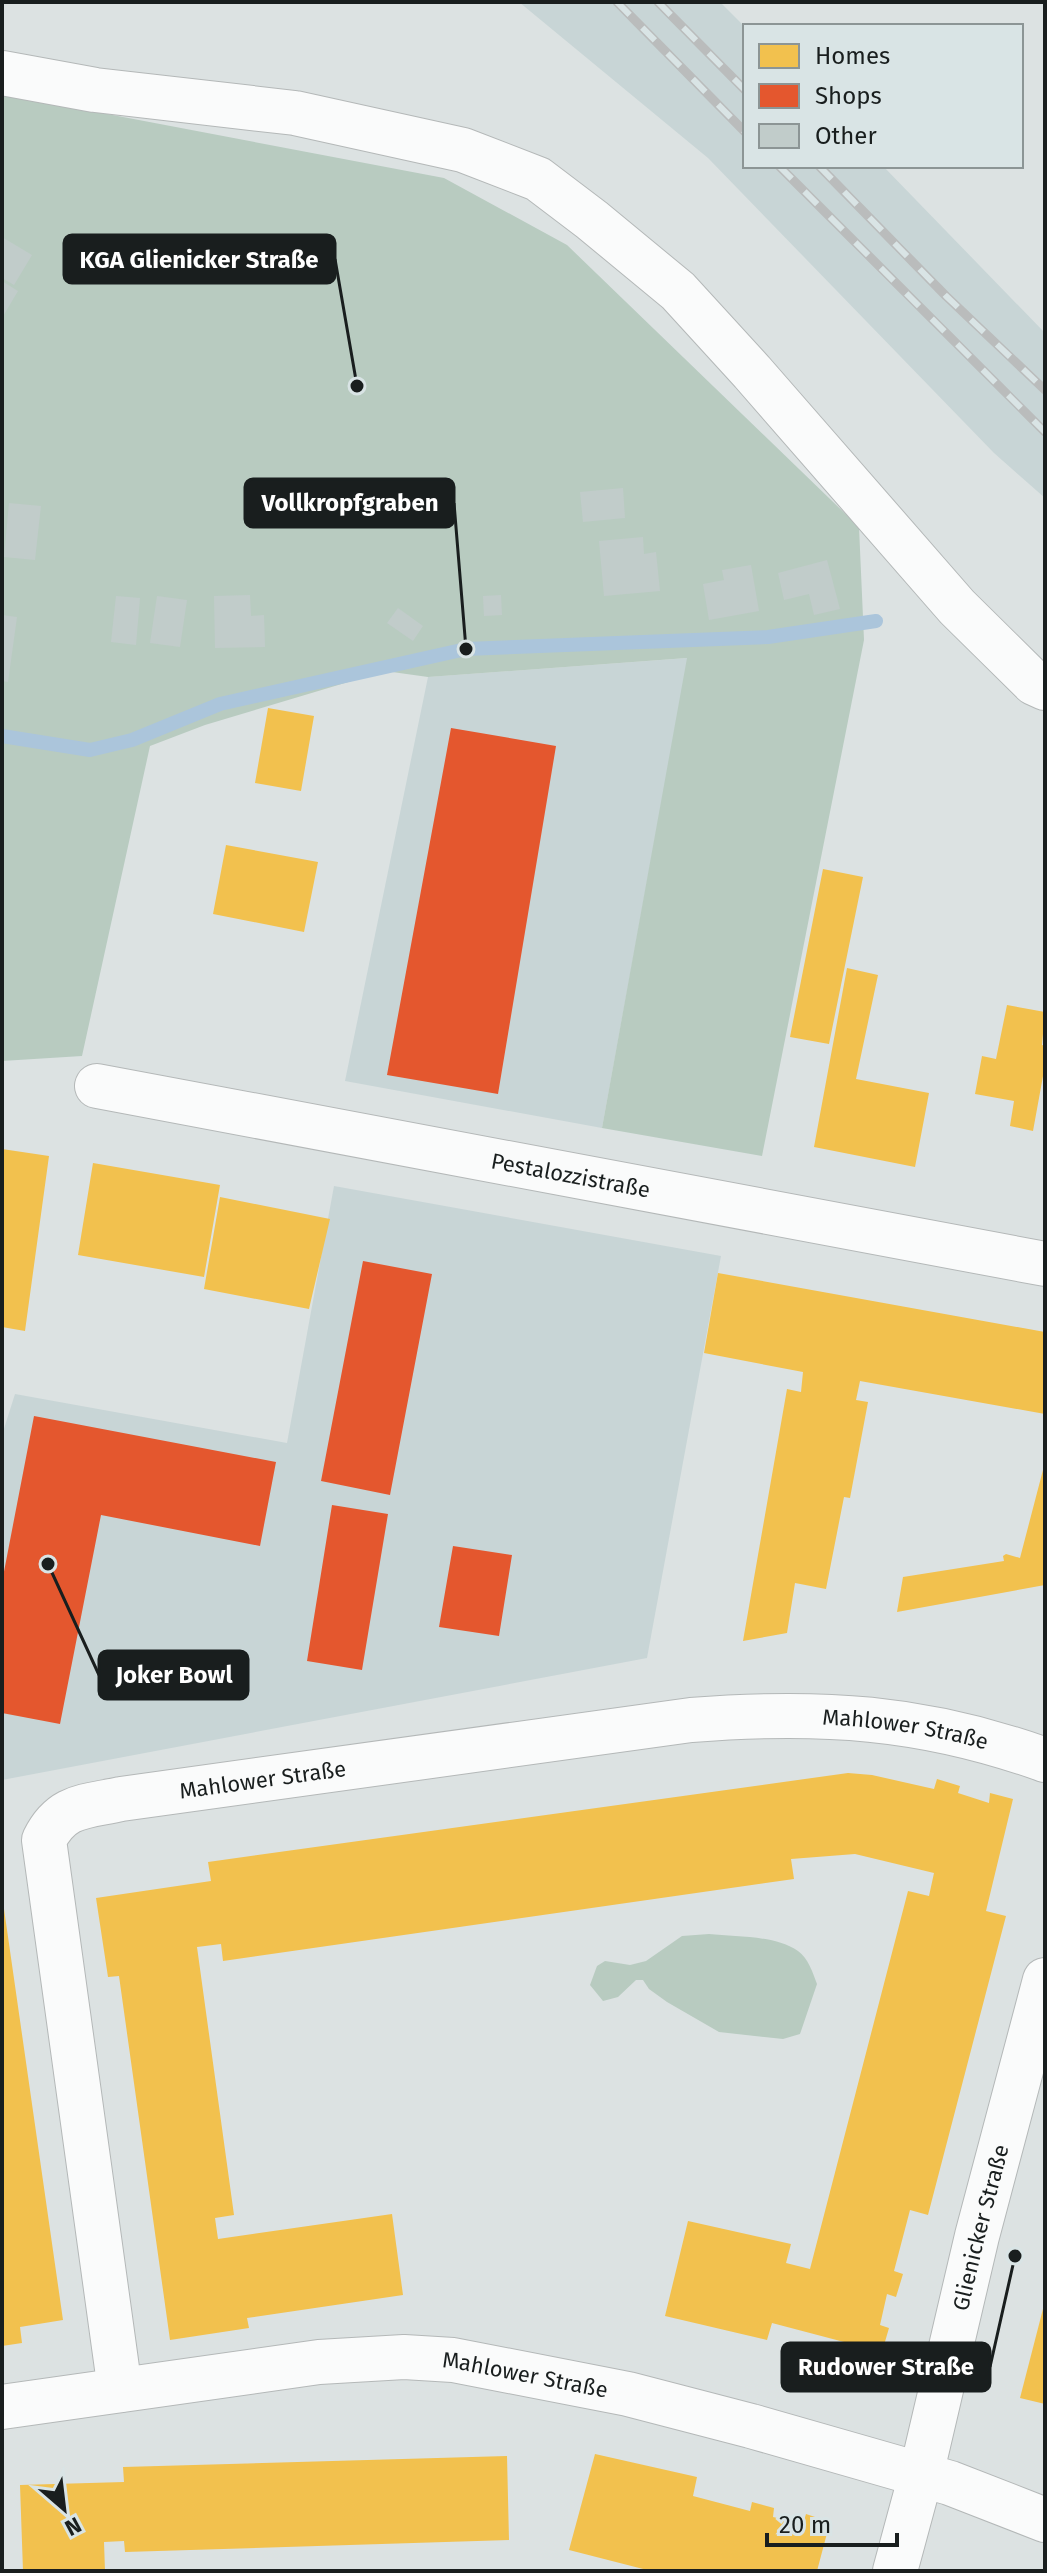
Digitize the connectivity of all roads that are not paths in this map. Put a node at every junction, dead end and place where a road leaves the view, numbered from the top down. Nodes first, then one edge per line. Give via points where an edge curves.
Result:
1 (2, 73) edge
2 (1045, 688) edge
3 (97, 1086) dead end
4 (1045, 1264) edge
5 (1045, 1760) edge
6 (1045, 1980) edge
7 (120, 2390) junction
8 (2, 2407) edge
9 (921, 2475) junction
10 (1045, 2520) edge
11 (895, 2571) edge

1 - 2 street via 95,90 295,113 463,150 538,179 678,291 957,607
3 - 4 street, Pestalozzistraße
5 - 7 street, Mahlower Straße via 901,1721 762,1714 67,1810 44,1840
6 - 9 street, Glienicker Straße
7 - 8 street, Mahlower Straße
7 - 9 street, Mahlower Straße via 319,2362 453,2360 628,2394
9 - 10 street, Mahlower Straße
9 - 11 street, Glienicker Straße

